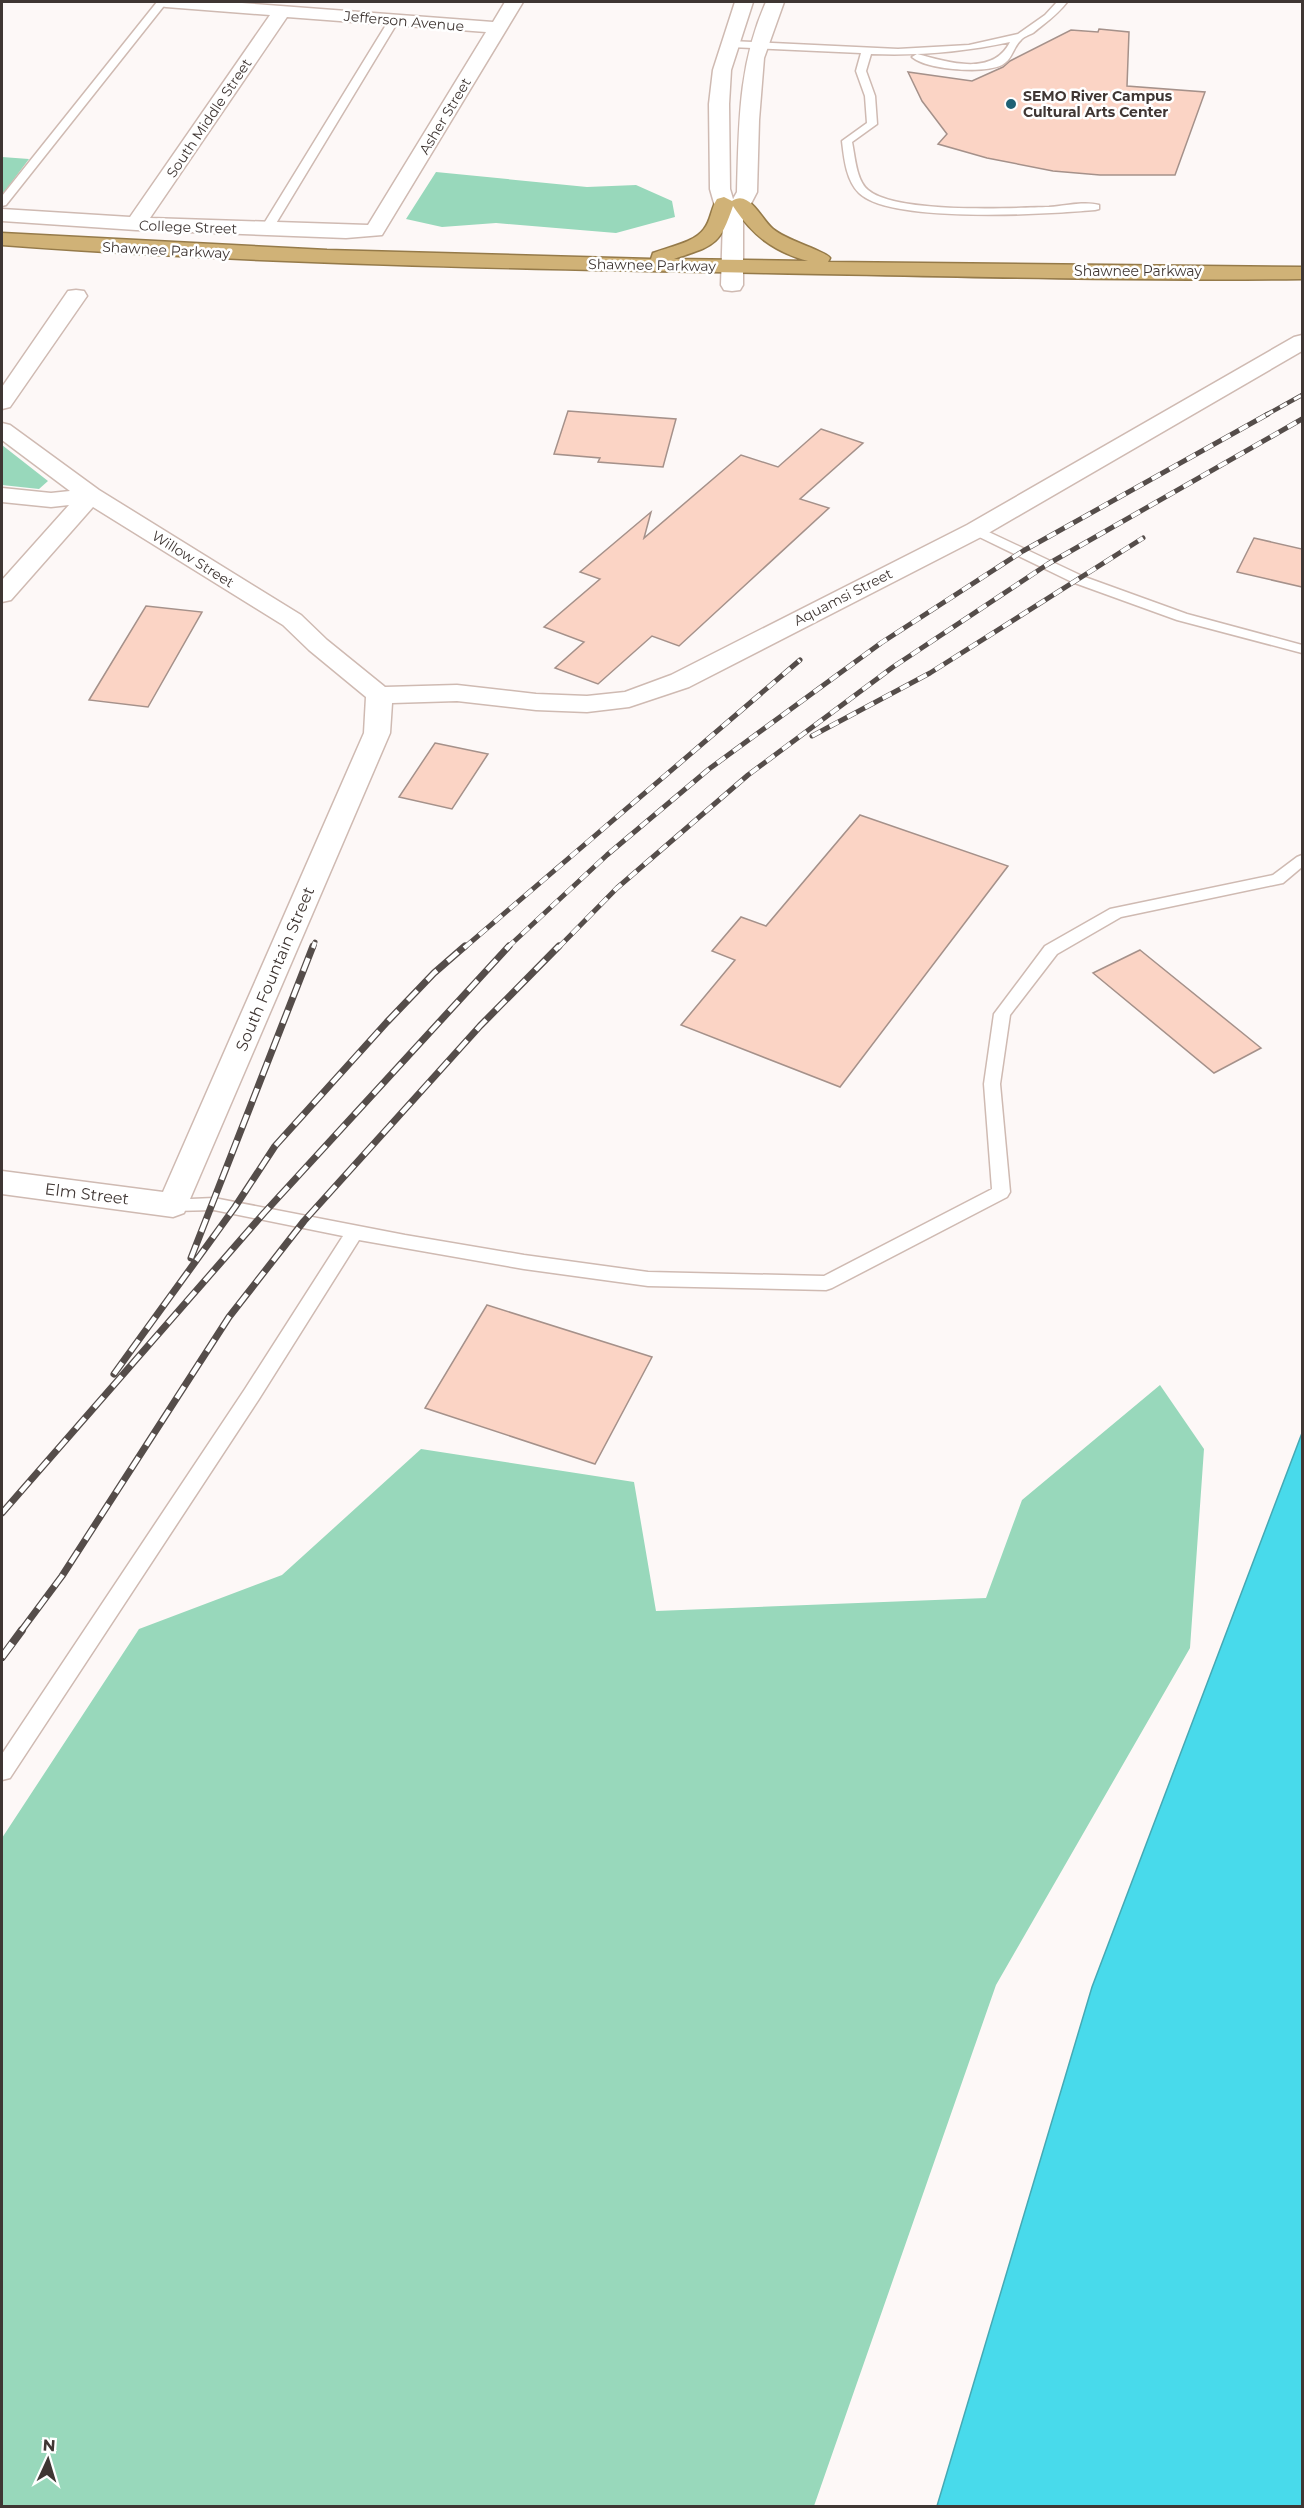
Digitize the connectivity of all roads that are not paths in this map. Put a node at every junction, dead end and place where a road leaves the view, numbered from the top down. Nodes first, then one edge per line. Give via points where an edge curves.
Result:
1 (164, 2) edge
2 (514, 2) edge
3 (744, 2) edge
4 (775, 2) edge
5 (1062, 2) edge
6 (334, 8) edge
7 (282, 11) junction
8 (394, 20) junction
9 (499, 28) junction
10 (1017, 37) junction
11 (730, 44) junction
12 (759, 46) junction
13 (867, 51) junction
14 (897, 52) junction
15 (2, 203) edge
16 (1095, 207) dead end
17 (733, 208) junction
18 (2, 215) edge
19 (136, 224) junction
20 (266, 230) junction
21 (375, 231) joint
22 (2, 239) edge
23 (2, 258) edge
24 (627, 264) junction
25 (859, 268) junction
26 (1302, 273) edge
27 (732, 276) junction
28 (1239, 281) junction
29 (1302, 290) edge
30 (76, 296) dead end
31 (1302, 342) edge
32 (2, 402) edge
33 (2, 430) edge
34 (2, 495) edge
35 (91, 495) junction
36 (976, 530) junction
37 (2, 595) edge
38 (1302, 649) edge
39 (379, 695) junction
40 (1302, 860) edge
41 (2, 1183) edge
42 (172, 1205) junction
43 (356, 1232) junction
44 (2, 1771) edge

1 - 7 street, Jefferson Avenue
1 - 15 lane
2 - 9 street, Asher Street
3 - 11 street
4 - 12 street
5 - 10 lane via 1048,17
6 - 7 street, Jefferson Avenue
6 - 8 street, Jefferson Avenue
7 - 19 street, South Middle Street
8 - 9 street, Jefferson Avenue
8 - 20 lane
9 - 21 street, Asher Street
10 - 14 lane via 969,48
10 - 14 lane via 1004,60 985,65 936,63
11 - 12 lane
11 - 17 street via 722,70 719,104 720,189
12 - 13 lane
12 - 17 street via 749,120 747,192
13 - 14 lane
13 - 16 lane via 861,71 870,96 872,124 847,141 851,165 865,193 897,206 921,208
17 - 24 highway via 700,243 672,255
17 - 25 highway via 778,244
17 - 27 street
18 - 19 street, College Street
19 - 20 street, College Street
20 - 21 street, College Street
22 - 24 highway, Shawnee Parkway via 254,255
23 - 27 highway, Shawnee Parkway via 227,272 551,282
24 - 27 highway, Shawnee Parkway
25 - 27 highway, Shawnee Parkway
25 - 28 highway, Shawnee Parkway
26 - 28 highway, Shawnee Parkway
27 - 28 highway, Shawnee Parkway
28 - 29 highway, Shawnee Parkway
30 - 32 street
31 - 36 street, Aquamsi Street
33 - 35 street, Willow Street
34 - 35 street via 51,500
35 - 37 street
35 - 39 street, Willow Street via 292,620
36 - 38 lane via 1077,579 1182,617
36 - 39 street, Aquamsi Street via 680,681 629,699 587,704 457,693
39 - 42 street, South Fountain Street via 377,733
40 - 43 lane via 1278,879 1116,913 1051,950 1002,1014 992,1084 1001,1192 826,1283 648,1280
41 - 42 street, Elm Street
42 - 43 lane via 214,1204
43 - 44 lane

